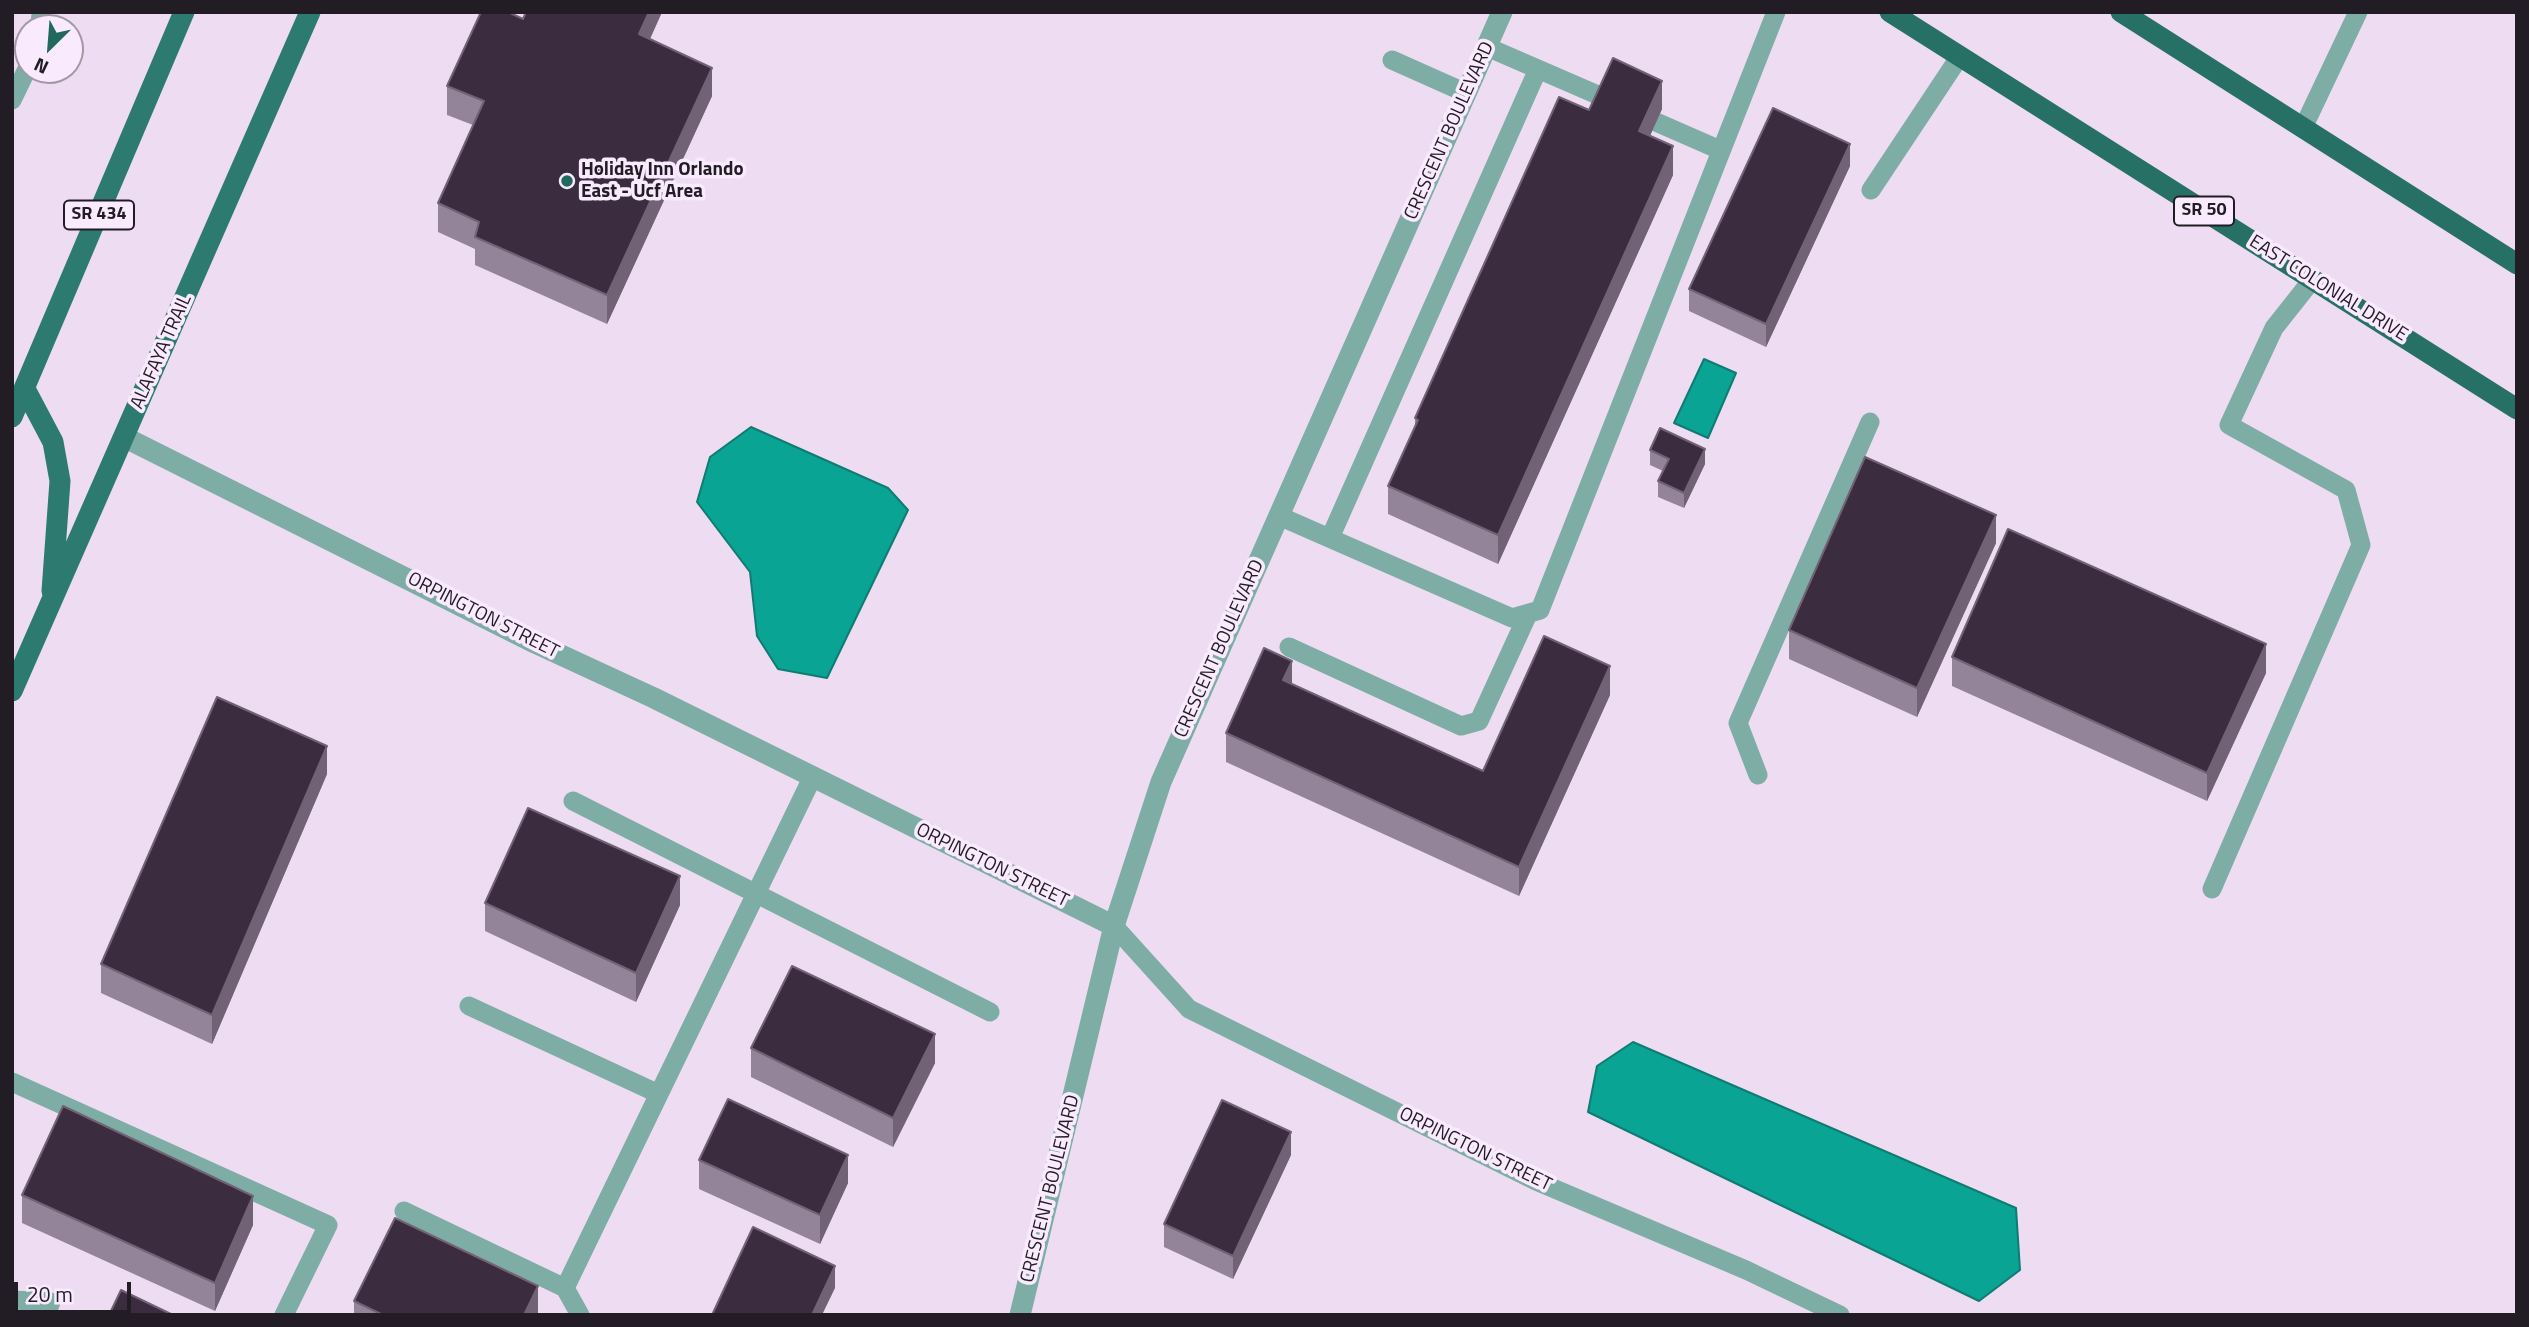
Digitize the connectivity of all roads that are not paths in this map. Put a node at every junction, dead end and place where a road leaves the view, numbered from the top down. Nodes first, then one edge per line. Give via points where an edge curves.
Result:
1 (184, 12) edge
2 (310, 12) edge
3 (1502, 12) edge
4 (1776, 12) edge
5 (1890, 12) edge
6 (2121, 12) edge
7 (2358, 12) edge
8 (1487, 47) junction
9 (1960, 56) junction
10 (1392, 60) dead end
11 (1538, 69) junction
12 (20, 84) edge
13 (1466, 93) junction
14 (1607, 99) edge
15 (12, 100) edge
16 (1656, 122) edge
17 (2303, 128) junction
18 (1720, 150) junction
19 (1871, 190) dead end
20 (2517, 264) edge
21 (2312, 279) junction
22 (18, 386) edge
23 (2517, 409) edge
24 (12, 417) edge
25 (1870, 422) dead end
26 (124, 437) junction
27 (1279, 516) junction
28 (1330, 538) junction
29 (51, 607) junction
30 (1534, 612) junction
31 (1290, 647) dead end
32 (12, 691) edge
33 (1758, 775) dead end
34 (813, 776) junction
35 (573, 801) dead end
36 (2212, 889) dead end
37 (756, 893) junction
38 (1114, 926) junction
39 (469, 1006) dead end
40 (990, 1012) dead end
41 (12, 1082) edge
42 (659, 1094) junction
43 (404, 1211) dead end
44 (565, 1288) junction
45 (12, 1300) edge
46 (46, 1315) edge
47 (284, 1315) edge
48 (580, 1315) edge
49 (1020, 1315) edge
50 (1840, 1315) edge

1 - 22 main road, SR 434
2 - 26 main road, ALAFAYA TRAIL
3 - 8 street, CRESCENT BOULEVARD
4 - 18 lane
5 - 9 highway, EAST COLONIAL DRIVE / SR 50
6 - 17 highway
7 - 17 lane
8 - 11 lane
8 - 13 street, CRESCENT BOULEVARD
9 - 19 lane
9 - 21 highway, EAST COLONIAL DRIVE / SR 50
10 - 13 lane
11 - 14 lane
11 - 28 lane
12 - 15 lane
13 - 27 street, CRESCENT BOULEVARD
16 - 18 lane
17 - 20 highway
18 - 30 lane
21 - 23 highway, EAST COLONIAL DRIVE / SR 50
21 - 36 lane via 2274,328 2229,425 2346,490 2361,545
22 - 24 main road, SR 434
22 - 29 main road via 53,442 60,481
25 - 33 lane via 1738,723
26 - 29 main road, ALAFAYA TRAIL
26 - 34 street, ORPINGTON STREET
27 - 28 lane
27 - 38 street, CRESCENT BOULEVARD via 1161,782
28 - 30 lane via 1512,618
29 - 32 main road, ALAFAYA TRAIL
30 - 31 lane via 1479,721 1461,726
34 - 37 lane
34 - 38 street, ORPINGTON STREET
35 - 37 lane
37 - 40 lane
37 - 42 lane
38 - 49 street, CRESCENT BOULEVARD
38 - 50 lane, ORPINGTON STREET via 1189,1009 1536,1181
39 - 42 lane
41 - 47 lane via 327,1225
42 - 44 lane
43 - 44 lane
44 - 48 lane
45 - 46 lane via 51,1302

